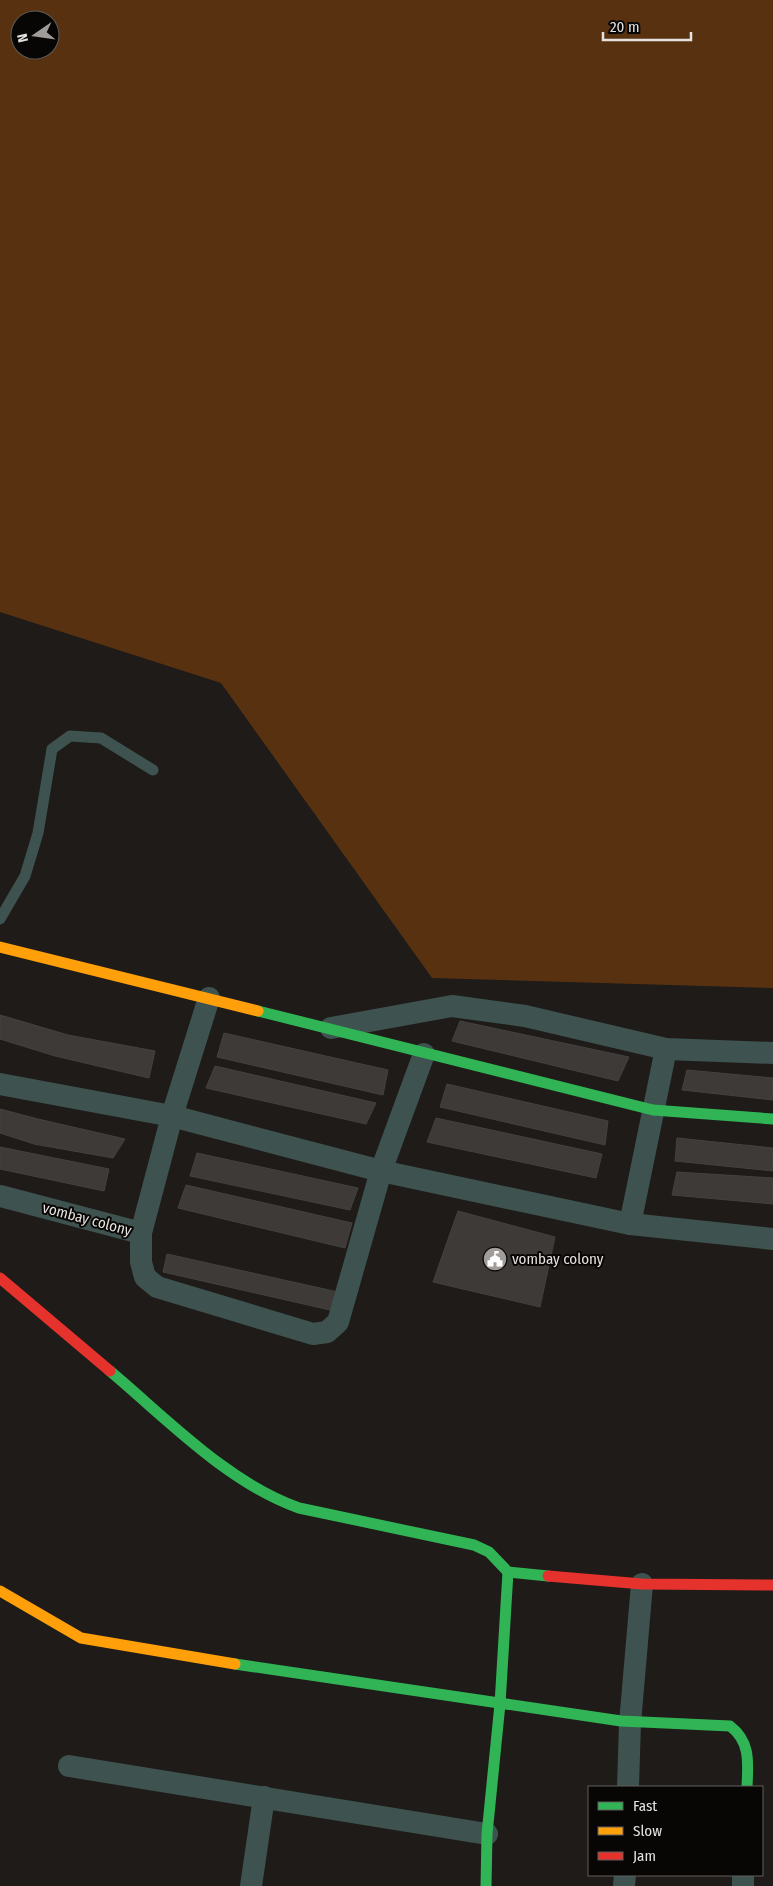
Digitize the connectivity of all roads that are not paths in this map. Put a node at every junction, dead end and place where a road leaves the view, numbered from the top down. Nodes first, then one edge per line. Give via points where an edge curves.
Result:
1 (153, 770) dead end
2 (0, 919) edge
3 (0, 947) edge
4 (209, 998) junction
5 (328, 1029) junction
6 (666, 1049) junction
7 (773, 1053) edge
8 (424, 1054) junction
9 (0, 1084) edge
10 (653, 1110) junction
11 (172, 1116) junction
12 (773, 1118) edge
13 (381, 1171) junction
14 (0, 1196) edge
15 (630, 1224) junction
16 (142, 1233) junction
17 (773, 1239) edge
18 (0, 1278) edge
19 (508, 1572) junction
20 (642, 1584) junction
21 (773, 1585) edge
22 (0, 1592) edge
23 (500, 1704) junction
24 (630, 1723) junction
25 (69, 1766) dead end
26 (628, 1786) edge
27 (747, 1786) edge
28 (264, 1797) junction
29 (487, 1834) junction
30 (252, 1879) edge
31 (486, 1886) edge

1 - 2 lane via 101,738 70,736 52,749 38,834 25,876
3 - 4 street
4 - 5 street
4 - 11 street, vombay colony
5 - 6 street via 452,1006 525,1016
5 - 8 street
6 - 7 street
6 - 10 street
8 - 10 street
8 - 13 street
9 - 11 street
10 - 12 street
10 - 15 street
11 - 13 street
11 - 16 street, vombay colony
13 - 15 street
13 - 16 street via 338,1322 327,1332 313,1334 157,1287 145,1277 141,1262
14 - 16 street, vombay colony
15 - 17 street
18 - 19 street via 221,1465 279,1501 474,1545 489,1552
19 - 20 street
19 - 23 street
20 - 21 street
20 - 24 street
22 - 23 street via 81,1638 106,1644
23 - 24 street
23 - 29 street
24 - 26 street
24 - 27 street via 728,1725 743,1738 749,1755
25 - 28 street
28 - 29 street
28 - 30 street
29 - 31 street

